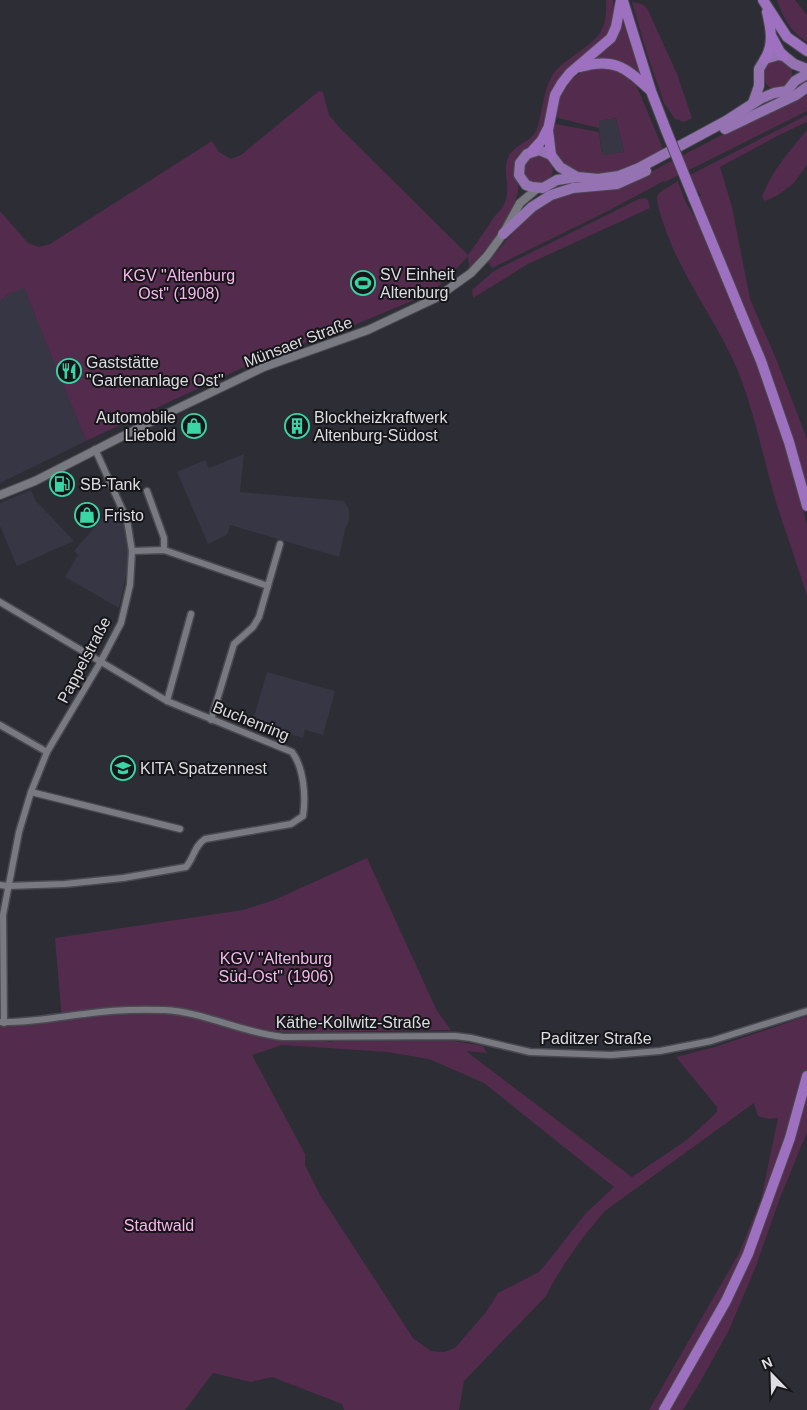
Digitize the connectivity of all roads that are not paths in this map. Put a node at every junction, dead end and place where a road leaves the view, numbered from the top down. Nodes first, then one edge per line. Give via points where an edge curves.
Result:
1 (623, 2) edge
2 (764, 2) edge
3 (772, 36) junction
4 (807, 51) edge
5 (784, 56) junction
6 (765, 59) junction
7 (794, 64) junction
8 (577, 68) junction
9 (807, 69) edge
10 (807, 74) edge
11 (759, 80) junction
12 (795, 81) junction
13 (807, 87) edge
14 (651, 91) junction
15 (774, 93) junction
16 (753, 102) junction
17 (548, 130) junction
18 (532, 151) junction
19 (553, 159) junction
20 (577, 177) junction
21 (522, 180) junction
22 (552, 182) junction
23 (538, 188) junction
24 (520, 202) junction
25 (503, 234) junction
26 (95, 449) junction
27 (146, 491) dead end
28 (0, 495) edge
29 (807, 506) edge
30 (280, 544) dead end
31 (164, 550) junction
32 (132, 551) junction
33 (268, 586) junction
34 (0, 602) edge
35 (191, 614) dead end
36 (100, 663) junction
37 (167, 701) junction
38 (211, 720) junction
39 (0, 725) edge
40 (47, 752) junction
41 (31, 792) junction
42 (180, 829) dead end
43 (0, 885) edge
44 (8, 886) junction
45 (807, 1011) edge
46 (2, 1022) edge
47 (471, 1038) joint
48 (806, 1081) edge
49 (664, 1410) edge

1 - 8 highway via 611,38
1 - 14 highway
2 - 3 highway
2 - 4 highway via 787,37
3 - 5 highway
3 - 6 highway
5 - 6 main road
5 - 7 main road
6 - 11 main road via 759,69
7 - 9 main road
7 - 12 main road
8 - 14 highway via 603,63 618,66 628,70
8 - 17 highway via 555,95
10 - 12 main road
11 - 15 main road via 765,89
11 - 16 main road
12 - 15 main road via 787,91
13 - 25 main road via 635,177 617,184 573,188 551,195
14 - 29 highway, bridge via 761,361
15 - 16 main road
16 - 20 main road via 726,121 639,168 607,178
17 - 18 highway
17 - 19 highway
18 - 19 main road via 539,150
18 - 21 main road via 520,163
19 - 20 main road
19 - 22 main road via 557,172
20 - 22 main road
21 - 23 main road via 526,185
21 - 24 street, Münsaer Straße
22 - 23 main road
23 - 24 street, Münsaer Straße
24 - 25 street, Münsaer Straße
25 - 26 street, Münsaer Straße via 471,273 424,305 368,330 264,367
26 - 28 street, Münsaer Straße via 35,481
26 - 32 street, Pappelstraße via 127,520
27 - 31 street via 164,538
30 - 33 street
31 - 32 street
31 - 33 street
32 - 36 street, Pappelstraße via 130,585 121,623
33 - 38 street via 259,617 234,644
34 - 36 street, Buchenring
35 - 37 street
36 - 37 street, Buchenring
36 - 40 street, Pappelstraße
37 - 38 street, Buchenring
38 - 44 street, Buchenring via 292,752 300,769 305,804 303,816 291,824 205,839 186,866 124,878
39 - 40 street
40 - 41 street, Pappelstraße
41 - 42 street
41 - 44 street, Pappelstraße via 18,832
43 - 44 street
44 - 46 street, Pappelstraße via 3,915
45 - 47 street, Paditzer Straße via 712,1041 660,1051 611,1055 530,1052
46 - 47 street, Käthe-Kollwitz-Straße via 49,1020 113,1010 166,1010 196,1015 266,1036
48 - 49 highway via 790,1138 748,1254 726,1301

